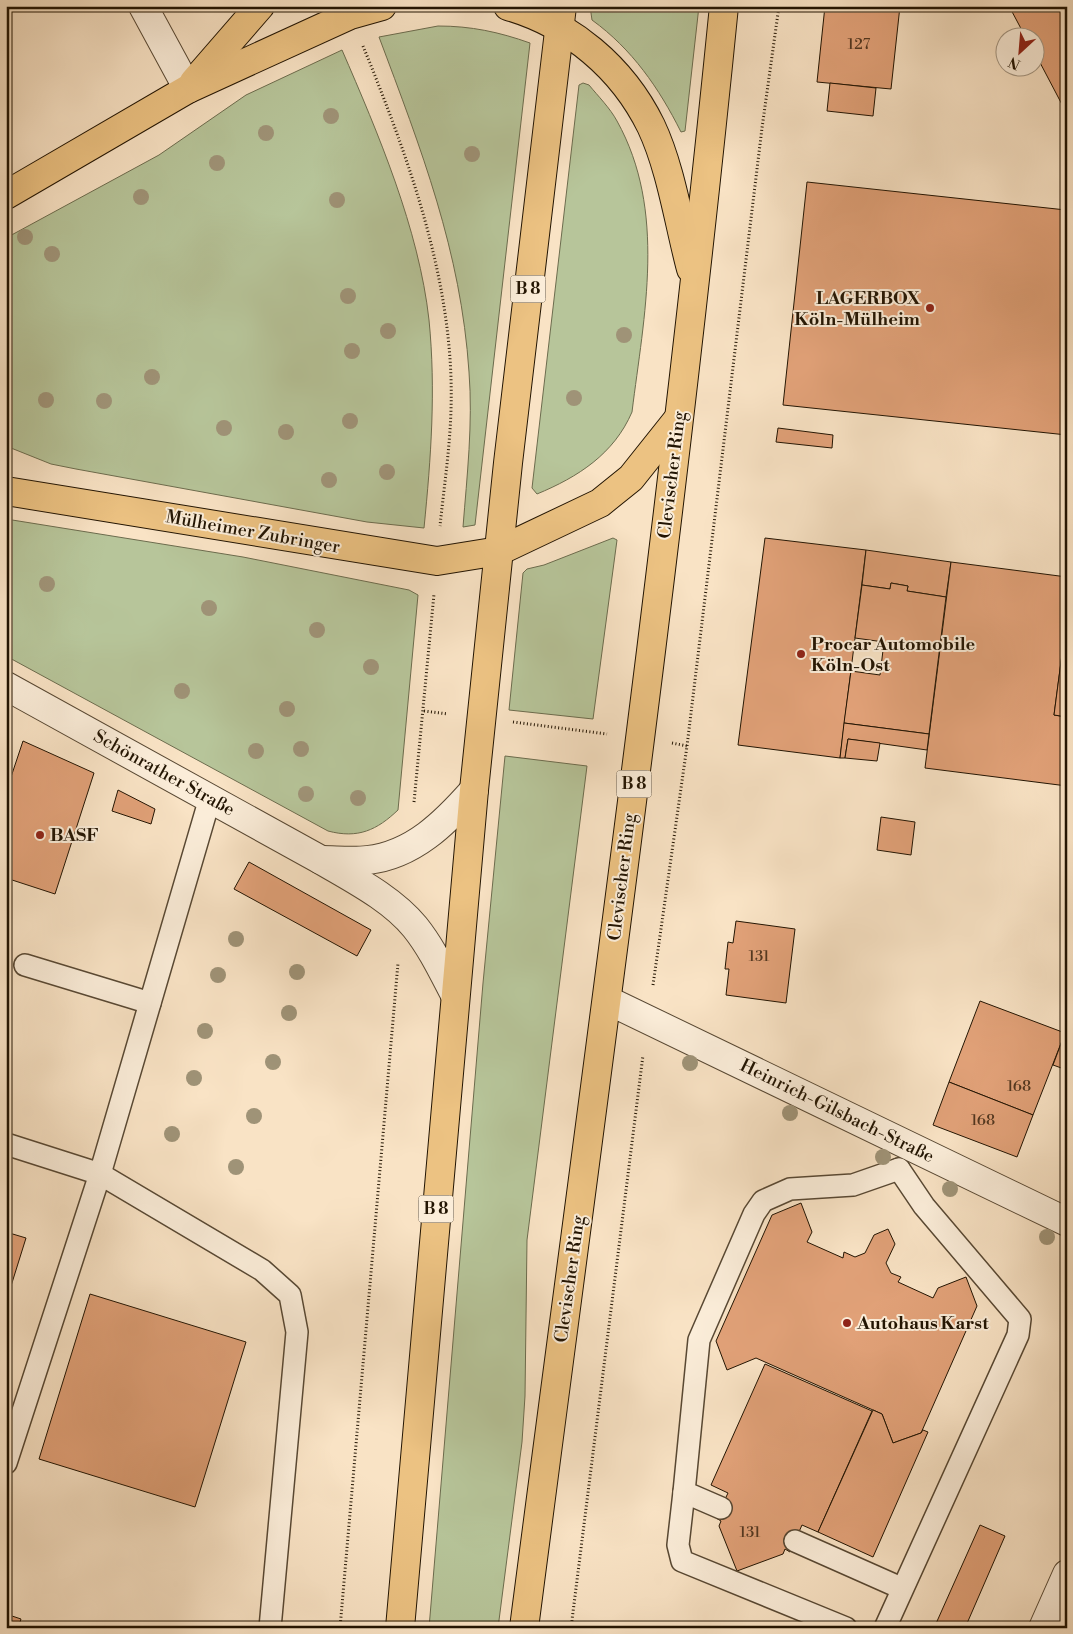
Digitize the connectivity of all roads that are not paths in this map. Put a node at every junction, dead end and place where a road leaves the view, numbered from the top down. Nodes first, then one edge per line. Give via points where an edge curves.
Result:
1 (143, 6) edge
2 (260, 6) edge
3 (382, 6) edge
4 (508, 6) edge
5 (724, 6) edge
6 (560, 16) edge
7 (188, 89) junction
8 (10, 194) edge
9 (696, 288) junction
10 (679, 418) junction
11 (13, 487) edge
12 (499, 551) junction
13 (6, 686) edge
14 (474, 790) junction
15 (210, 798) junction
16 (321, 860) junction
17 (25, 965) dead end
18 (454, 993) junction
19 (607, 1000) junction
20 (150, 1003) junction
21 (6, 1144) edge
22 (903, 1157) junction
23 (100, 1174) junction
24 (1067, 1222) edge
25 (6, 1463) edge
26 (684, 1492) junction
27 (721, 1508) dead end
28 (794, 1541) dead end
29 (1067, 1574) edge
30 (901, 1588) junction
31 (270, 1628) edge
32 (400, 1628) edge
33 (524, 1628) edge
34 (846, 1628) edge
35 (885, 1628) edge
36 (1043, 1628) edge

1 - 7 street
2 - 7 main road
3 - 7 main road via 350,15
4 - 6 main road
5 - 9 main road, Clevischer Ring / B 8
6 - 9 main road via 611,68 651,126 666,169
6 - 12 main road, B 8
7 - 8 main road
9 - 10 main road, Clevischer Ring / B 8
10 - 12 main road, Mülheimer Zubringer via 631,478 600,503
10 - 19 main road, Clevischer Ring / B 8
11 - 12 main road, Mülheimer Zubringer via 437,561
12 - 14 main road, B 8
13 - 15 street, Schönrather Straße
14 - 16 street, Schönrather Straße via 448,819 392,856 366,861
14 - 18 main road, B 8
15 - 16 street, Schönrather Straße
15 - 20 lane
16 - 18 street, Schönrather Straße via 402,914 435,956
17 - 20 lane
18 - 32 main road, B 8
19 - 22 street, Heinrich-Gilsbach-Straße
19 - 33 main road, Clevischer Ring / B 8
20 - 23 lane
21 - 23 lane
22 - 24 street, Heinrich-Gilsbach-Straße
22 - 26 lane via 852,1184 790,1189 763,1201 754,1214 699,1340
22 - 30 lane via 924,1206 1020,1319 1018,1335
23 - 25 lane
23 - 31 lane via 262,1270 290,1295 297,1332
26 - 27 lane
26 - 34 lane via 678,1546 682,1562
28 - 30 lane
29 - 36 street
30 - 35 lane

